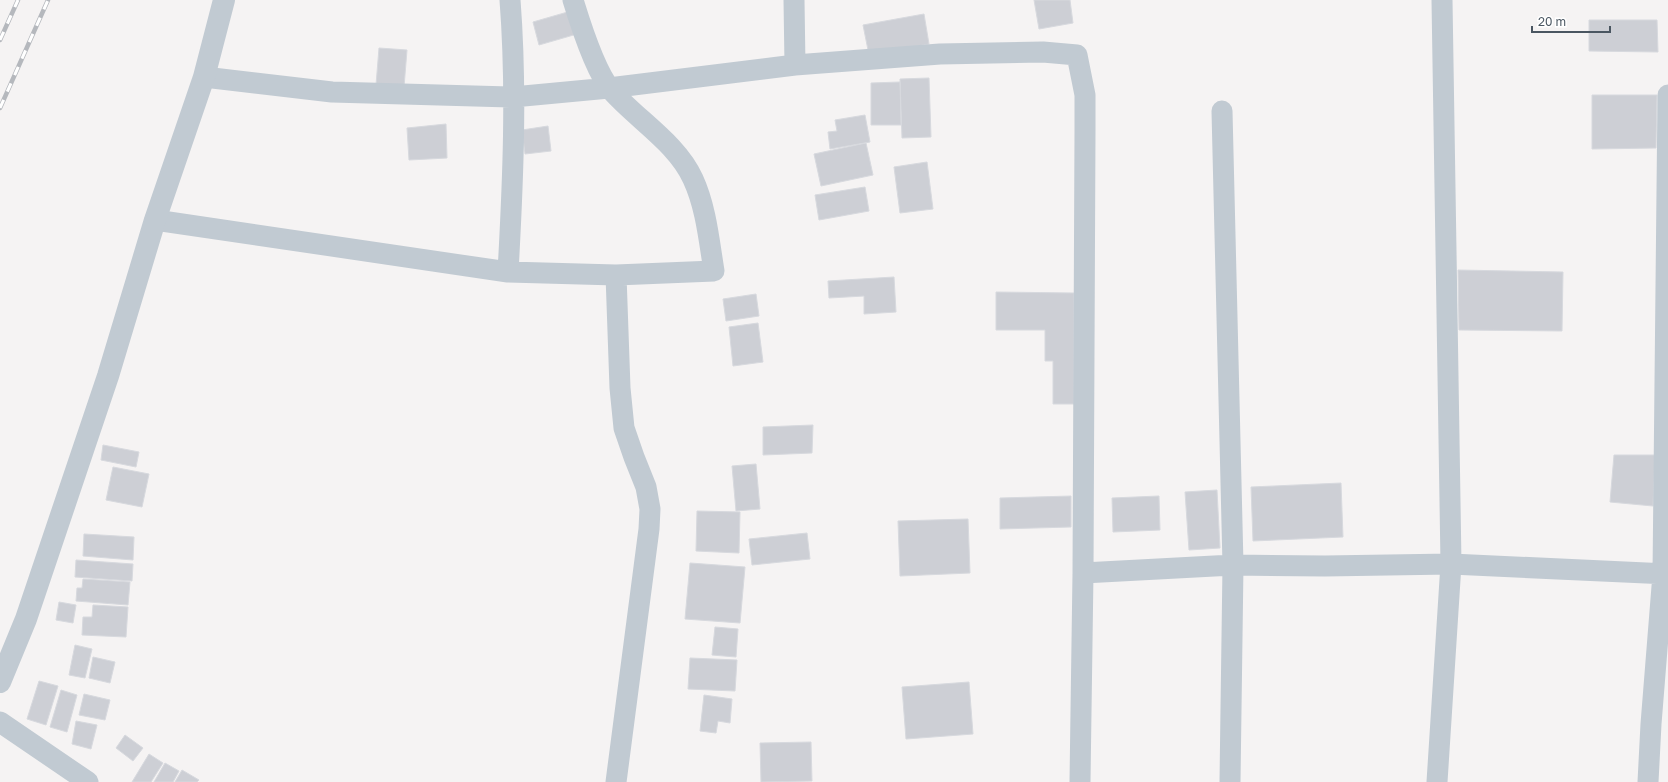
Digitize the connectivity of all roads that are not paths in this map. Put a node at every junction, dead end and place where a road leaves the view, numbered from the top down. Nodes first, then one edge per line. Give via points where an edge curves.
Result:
1 (224, 0) edge
2 (510, 0) edge
3 (573, 0) edge
4 (794, 0) edge
5 (1442, 0) edge
6 (795, 64) junction
7 (204, 77) junction
8 (609, 88) junction
9 (1668, 95) edge
10 (513, 97) junction
11 (1222, 111) dead end
12 (155, 220) junction
13 (508, 272) junction
14 (616, 275) junction
15 (1451, 564) junction
16 (1233, 565) junction
17 (1083, 573) junction
18 (1665, 574) edge
19 (0, 682) edge
20 (0, 722) edge
21 (88, 782) edge
22 (616, 782) edge
23 (1080, 782) edge
24 (1230, 782) edge
25 (1436, 782) edge
26 (1648, 782) edge

1 - 7 street
2 - 10 street
3 - 8 street via 595,62
4 - 6 street
5 - 15 street
6 - 8 street
6 - 17 street via 940,54 1043,52 1077,55 1085,95 1086,131
7 - 10 street via 332,92
7 - 12 street
8 - 10 street
8 - 14 street via 676,153 693,178 704,213 714,271
9 - 18 street
10 - 13 street via 513,185
11 - 16 street
12 - 13 street
12 - 19 street via 55,538 26,620
13 - 14 street
14 - 22 street via 624,428 646,487 650,509
15 - 16 street
15 - 18 street
15 - 25 street
16 - 17 street
16 - 24 street
17 - 23 street
18 - 26 street
20 - 21 street

